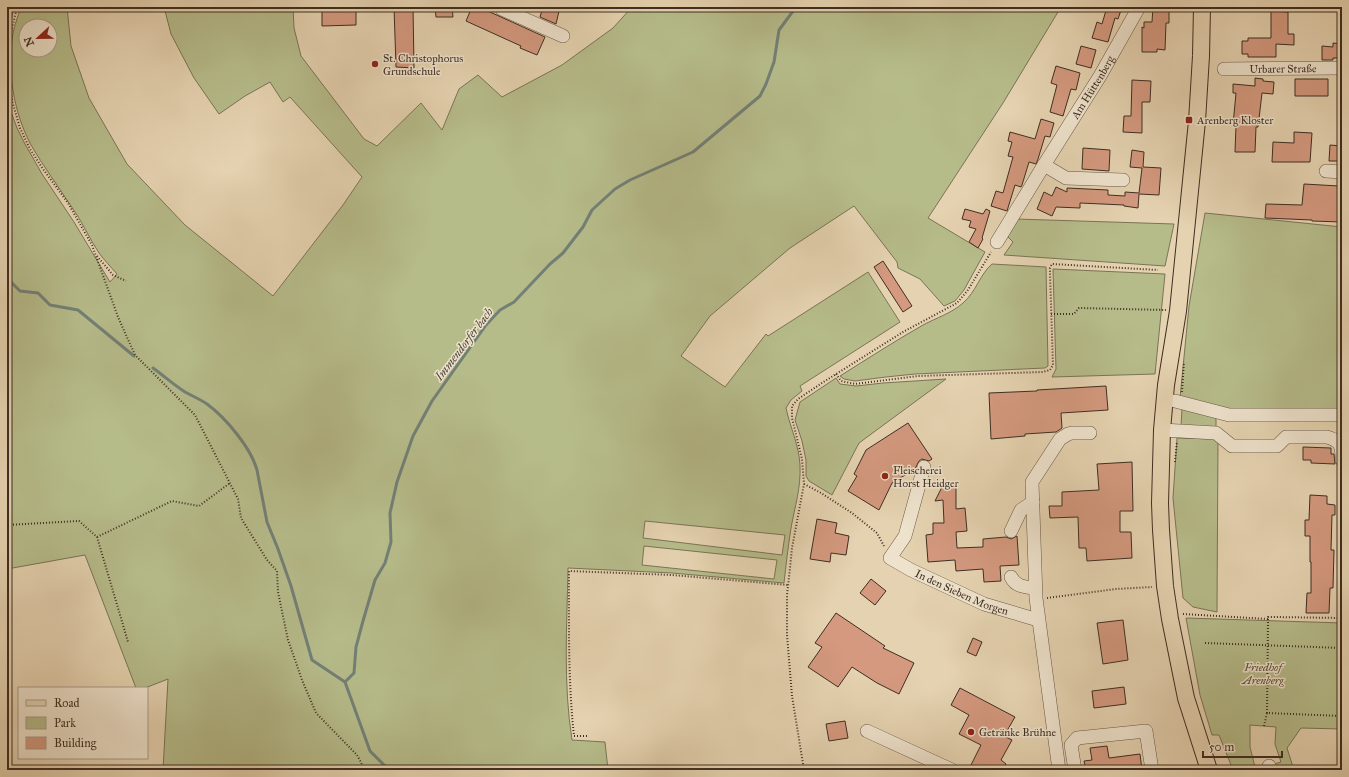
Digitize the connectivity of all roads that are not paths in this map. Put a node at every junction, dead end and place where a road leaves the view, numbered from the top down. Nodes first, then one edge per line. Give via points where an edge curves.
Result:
1 (502, 7) edge
2 (1139, 7) edge
3 (1202, 7) edge
4 (563, 36) dead end
5 (1342, 68) edge
6 (1224, 69) dead end
7 (1044, 166) junction
8 (1326, 171) dead end
9 (1342, 172) edge
10 (1123, 180) dead end
11 (997, 242) road end
12 (1178, 311) junction
13 (1175, 401) junction
14 (1342, 415) edge
15 (1167, 431) junction
16 (1090, 433) dead end
17 (1342, 460) edge
18 (924, 467) dead end
19 (1033, 502) junction
20 (1011, 531) dead end
21 (1011, 577) dead end
22 (1036, 593) junction
23 (1038, 620) junction
24 (867, 731) dead end
25 (952, 770) edge
26 (1059, 770) edge
27 (1075, 770) edge
28 (1152, 770) edge
29 (1209, 770) edge
30 (1218, 770) edge

1 - 4 street
2 - 7 street, Am Hüttenberg
3 - 12 main road via 1197,121
5 - 6 street, Urbarer Straße
7 - 10 street via 1066,178
7 - 11 street, Am Hüttenberg
8 - 9 street
12 - 13 main road
12 - 15 main road via 1166,385
13 - 14 street via 1229,415
13 - 15 main road
15 - 17 street via 1216,433 1232,446 1277,446 1286,437 1327,437 1339,443 1342,448
15 - 29 main road via 1161,530 1165,586 1184,692
15 - 30 main road via 1167,503 1177,613 1196,710
16 - 19 street via 1072,433 1060,439 1032,482
18 - 23 street, In den Sieben Morgen via 906,536 890,558 984,604
19 - 20 street via 1021,510
19 - 22 street
21 - 22 street via 1013,582
22 - 23 street
23 - 26 street
24 - 25 street
27 - 28 street via 1071,745 1077,738 1146,731

